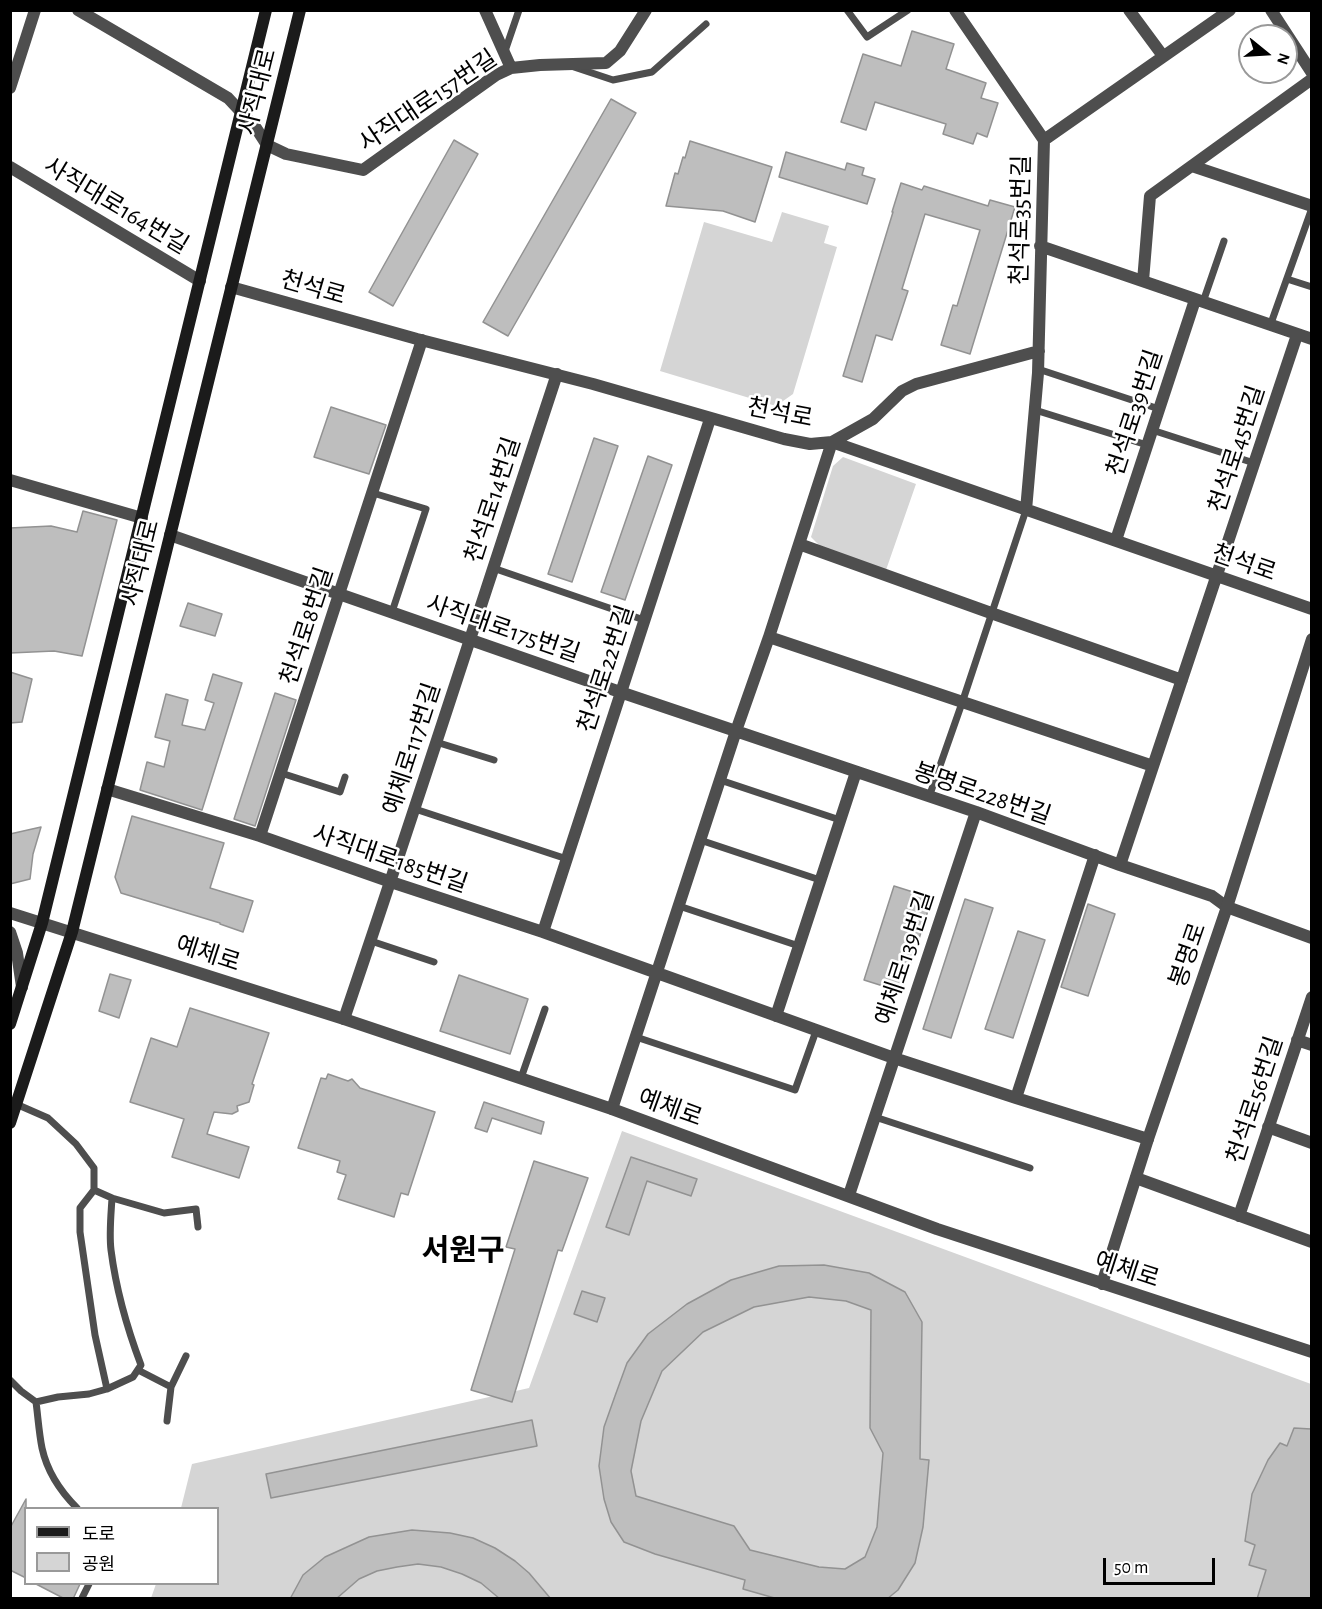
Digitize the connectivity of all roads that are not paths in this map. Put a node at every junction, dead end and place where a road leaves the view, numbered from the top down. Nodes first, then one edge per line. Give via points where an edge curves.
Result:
1 (35, 10) edge
2 (78, 10) edge
3 (266, 10) edge
4 (300, 10) edge
5 (486, 10) edge
6 (519, 10) edge
7 (646, 10) edge
8 (847, 10) edge
9 (908, 10) edge
10 (955, 10) edge
11 (1129, 10) edge
12 (1230, 10) edge
13 (1271, 10) edge
14 (706, 24) dead end
15 (504, 52) junction
16 (1163, 56) junction
17 (565, 64) junction
18 (511, 68) junction
19 (1311, 73) edge
20 (1311, 79) edge
21 (10, 88) edge
22 (241, 111) junction
23 (1044, 140) junction
24 (267, 146) junction
25 (1192, 166) junction
26 (10, 167) edge
27 (1311, 207) edge
28 (1224, 241) dead end
29 (1040, 246) junction
30 (1287, 279) junction
31 (200, 281) junction
32 (1143, 281) junction
33 (231, 287) junction
34 (1311, 287) edge
35 (1199, 301) junction
36 (1270, 326) junction
37 (1297, 335) junction
38 (1311, 339) edge
39 (422, 340) junction
40 (1039, 351) junction
41 (1038, 369) junction
42 (557, 375) junction
43 (1159, 408) junction
44 (1035, 410) junction
45 (710, 419) junction
46 (1152, 430) junction
47 (832, 442) junction
48 (1147, 446) junction
49 (1254, 463) junction
50 (10, 480) edge
51 (373, 492) junction
52 (1026, 510) junction
53 (142, 518) junction
54 (170, 535) junction
55 (1116, 540) junction
56 (800, 544) junction
57 (493, 568) junction
58 (1217, 576) junction
59 (340, 594) junction
60 (1311, 609) edge
61 (392, 612) junction
62 (991, 614) junction
63 (644, 620) junction
64 (769, 637) junction
65 (469, 639) junction
66 (1311, 639) edge
67 (1182, 680) junction
68 (620, 692) junction
69 (963, 703) junction
70 (736, 731) junction
71 (436, 742) junction
72 (494, 760) dead end
73 (1153, 766) junction
74 (281, 772) junction
75 (856, 772) junction
76 (345, 777) dead end
77 (720, 780) junction
78 (107, 789) junction
79 (929, 797) junction
80 (415, 809) junction
81 (976, 812) junction
82 (840, 820) junction
83 (260, 836) junction
84 (700, 840) junction
85 (1095, 855) junction
86 (567, 859) junction
87 (1120, 865) junction
88 (820, 880) junction
89 (391, 882) junction
90 (679, 906) junction
91 (1227, 907) junction
92 (10, 913) edge
93 (42, 923) junction
94 (10, 932) edge
95 (72, 932) junction
96 (543, 932) junction
97 (1311, 938) edge
98 (371, 940) junction
99 (799, 946) junction
100 (434, 962) dead end
101 (657, 974) junction
102 (17, 994) edge
103 (1311, 998) edge
104 (545, 1009) dead end
105 (776, 1016) junction
106 (344, 1019) junction
107 (10, 1024) edge
108 (816, 1031) junction
109 (636, 1037) junction
110 (1297, 1040) junction
111 (1311, 1045) edge
112 (894, 1058) junction
113 (522, 1078) junction
114 (1016, 1098) junction
115 (16, 1104) junction
116 (612, 1109) junction
117 (875, 1117) junction
118 (10, 1123) edge
119 (1268, 1127) junction
120 (1148, 1139) junction
121 (1311, 1143) edge
122 (1030, 1168) dead end
123 (1136, 1178) junction
124 (94, 1190) junction
125 (849, 1196) junction
126 (112, 1198) junction
127 (1239, 1216) junction
128 (198, 1227) dead end
129 (1311, 1242) edge
130 (1102, 1284) junction
131 (1311, 1352) edge
132 (186, 1356) dead end
133 (138, 1370) junction
134 (10, 1380) edge
135 (171, 1387) junction
136 (106, 1389) junction
137 (36, 1402) junction
138 (167, 1421) dead end
139 (75, 1507) edge
140 (89, 1585) edge
141 (82, 1599) edge

1 - 21 street
2 - 22 street via 228,98
3 - 22 main road, 사직대로
4 - 24 main road, 사직대로
5 - 15 street
6 - 15 lane
7 - 17 street, 사직대로157번길 via 620,51 606,63
8 - 9 lane via 867,37
10 - 23 street, 천석로35번길
11 - 16 street
12 - 16 street
13 - 19 street
14 - 17 lane via 652,72 613,80
15 - 18 street
16 - 23 street
17 - 18 street, 사직대로157번길
18 - 24 street, 사직대로157번길 via 363,170 286,154
20 - 25 street
22 - 24 street
22 - 31 main road, 사직대로
23 - 29 street, 천석로35번길
24 - 33 main road, 사직대로
25 - 27 street
25 - 32 street via 1150,196
26 - 31 street, 사직대로164번길
27 - 30 lane
28 - 35 lane
29 - 32 street
29 - 40 street, 천석로35번길
30 - 34 lane
30 - 36 lane
31 - 53 main road, 사직대로
32 - 35 street
33 - 39 street, 천석로
33 - 54 main road, 사직대로
35 - 36 street
35 - 43 street, 천석로39번길
36 - 37 street
37 - 38 street
37 - 49 street, 천석로45번길
39 - 42 street, 천석로
39 - 51 street, 천석로8번길
40 - 41 street, 천석로35번길
40 - 47 street via 902,390 873,419
41 - 43 lane
41 - 44 street, 천석로35번길
42 - 45 street, 천석로
42 - 57 street, 천석로14번길
43 - 46 street, 천석로39번길
44 - 48 lane
44 - 52 street, 천석로35번길
45 - 47 street, 천석로 via 810,444
45 - 63 street, 천석로22번길
46 - 48 street, 천석로39번길
46 - 49 lane
47 - 52 street, 천석로
47 - 56 street
48 - 55 street, 천석로39번길
49 - 58 street, 천석로45번길
50 - 53 street
51 - 59 street, 천석로8번길
51 - 61 lane, 사직대로175번길 via 426,509
52 - 55 street, 천석로
52 - 62 lane
53 - 93 main road, 사직대로
54 - 59 street, 사직대로175번길
54 - 78 main road, 사직대로
55 - 58 street, 천석로
56 - 62 street
56 - 64 street
57 - 63 lane
57 - 65 street, 천석로14번길
58 - 60 street, 천석로
58 - 67 street, 천석로45번길
59 - 61 street, 사직대로175번길
59 - 74 street, 천석로8번길
61 - 65 street, 사직대로175번길
62 - 67 street
62 - 69 lane
63 - 68 street, 천석로22번길
64 - 69 street
64 - 70 street
65 - 68 street, 사직대로175번길
65 - 71 street, 예체로117번길
66 - 91 street, 봉명로
67 - 73 street, 천석로45번길
68 - 70 street, 사직대로175번길
68 - 86 street, 천석로22번길
69 - 73 street
69 - 79 lane
70 - 75 street, 봉명로228번길
70 - 77 street
71 - 72 lane
71 - 80 street, 예체로117번길
73 - 87 street, 천석로45번길
74 - 76 lane via 340,792
74 - 83 street, 천석로8번길
75 - 79 street, 봉명로228번길
75 - 82 street
77 - 82 lane
77 - 84 street
78 - 83 street, 사직대로185번길
78 - 95 main road, 사직대로
79 - 81 street, 봉명로228번길
80 - 86 lane
80 - 89 street, 예체로117번길
81 - 85 street, 봉명로228번길
81 - 112 street, 예체로139번길
82 - 88 street
83 - 89 street, 사직대로185번길
84 - 88 lane
84 - 90 street
85 - 87 street, 봉명로228번길
85 - 114 street
86 - 96 street, 천석로22번길
87 - 91 street, 봉명로228번길 via 1212,896
88 - 99 street
89 - 96 street, 사직대로185번길
89 - 98 street, 예체로117번길
90 - 99 lane
90 - 101 street
91 - 97 street, 봉명로228번길
91 - 120 street, 봉명로
92 - 93 street, 예체로
93 - 95 street, 예체로
93 - 102 main road, 사직대로
94 - 102 street via 17,952
95 - 106 street, 예체로
95 - 115 main road, 사직대로
96 - 101 street, 사직대로185번길
98 - 100 lane
98 - 106 street, 예체로117번길
99 - 105 street
101 - 105 street, 사직대로185번길
101 - 109 street
102 - 107 main road, 사직대로
103 - 110 street, 천석로56번길
104 - 113 lane
105 - 108 street, 사직대로185번길
106 - 113 street, 예체로
108 - 109 lane via 795,1090
108 - 112 street, 사직대로185번길
109 - 116 street
110 - 111 street
110 - 119 street, 천석로56번길
112 - 114 street, 사직대로185번길
112 - 117 street, 예체로139번길
113 - 116 street, 예체로
114 - 120 street, 사직대로185번길
115 - 118 main road, 사직대로
115 - 124 lane via 48,1118 76,1144 94,1168
116 - 125 street, 예체로
117 - 122 lane
117 - 125 street, 예체로139번길
119 - 121 street
119 - 127 street, 천석로56번길
120 - 123 street, 봉명로
123 - 127 street
123 - 130 street, 봉명로
124 - 126 lane
124 - 136 lane via 80,1208 80,1232
125 - 130 street, 예체로
126 - 128 lane via 164,1213 196,1209
126 - 133 lane via 110,1249 130,1336 141,1365
127 - 129 street
130 - 131 street, 예체로
132 - 135 lane
133 - 135 lane
133 - 136 lane via 133,1377
134 - 137 lane
135 - 138 lane
136 - 137 lane
137 - 139 lane via 42,1449 53,1478
140 - 141 lane

